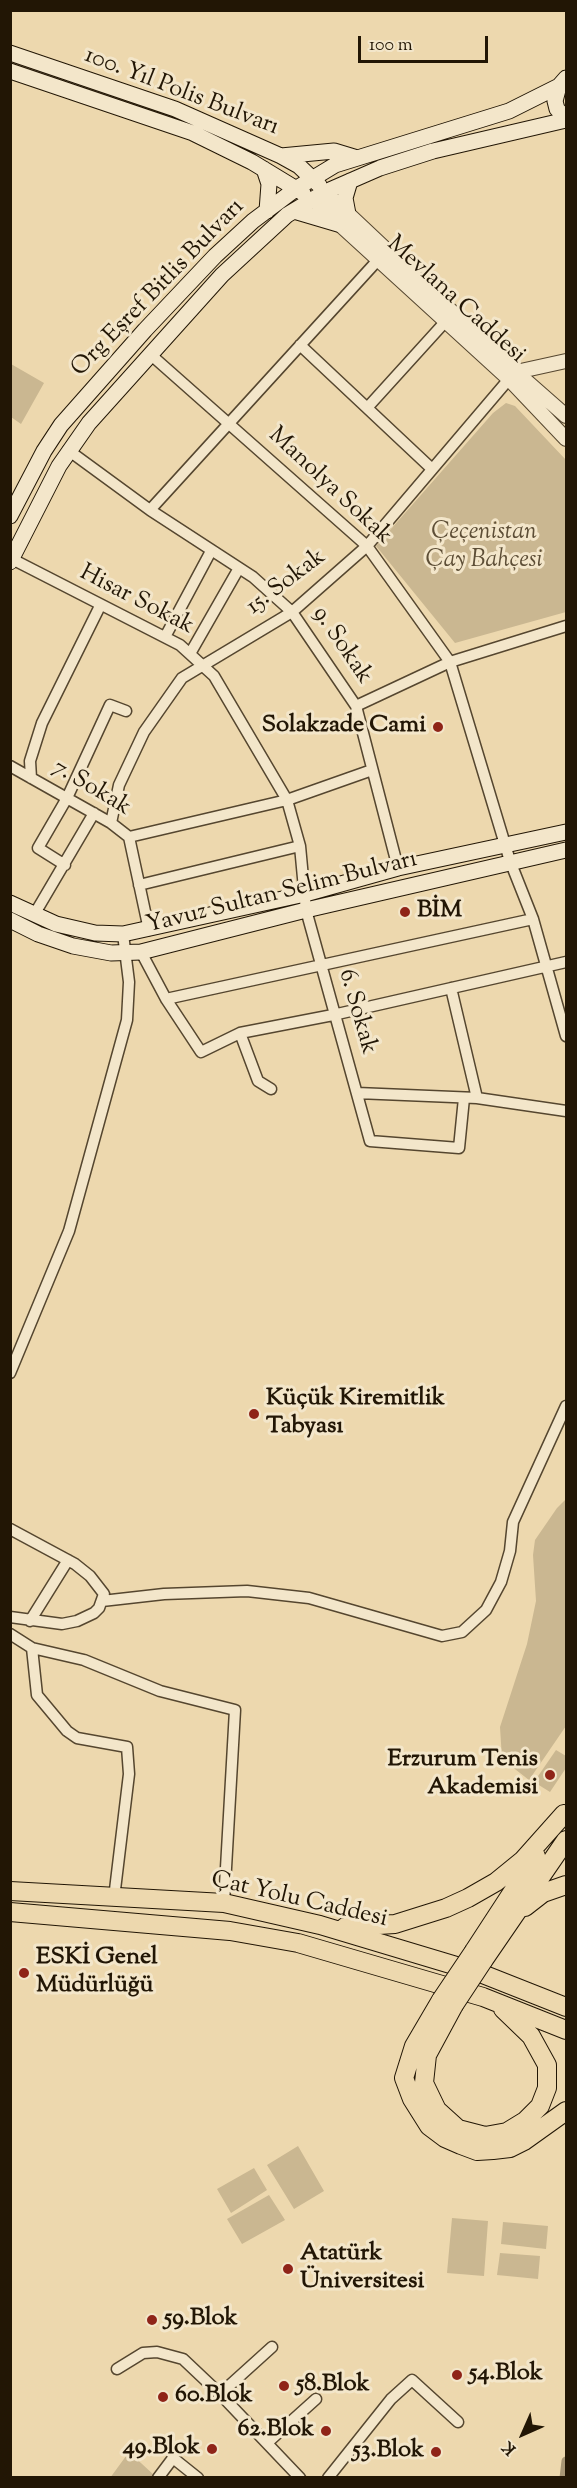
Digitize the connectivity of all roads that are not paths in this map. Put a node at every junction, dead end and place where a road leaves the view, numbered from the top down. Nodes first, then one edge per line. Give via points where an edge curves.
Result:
1 (10, 52) edge
2 (10, 71) edge
3 (563, 82) edge
4 (567, 119) edge
5 (281, 156) junction
6 (357, 158) junction
7 (264, 169) junction
8 (314, 178) junction
9 (350, 181) junction
10 (297, 188) junction
11 (318, 195) junction
12 (267, 211) junction
13 (294, 211) junction
14 (343, 219) junction
15 (377, 261) junction
16 (445, 322) junction
17 (300, 345) junction
18 (150, 354) junction
19 (567, 361) edge
20 (513, 376) junction
21 (367, 408) junction
22 (567, 416) edge
23 (229, 422) junction
24 (567, 438) edge
25 (68, 450) junction
26 (432, 469) junction
27 (150, 510) junction
28 (10, 516) edge
29 (368, 546) junction
30 (211, 551) junction
31 (11, 561) edge
32 (239, 568) junction
33 (100, 606) junction
34 (292, 612) junction
35 (567, 626) edge
36 (165, 638) junction
37 (191, 652) junction
38 (450, 663) junction
39 (205, 665) junction
40 (356, 706) junction
41 (126, 711) dead end
42 (10, 766) edge
43 (372, 770) junction
44 (31, 778) junction
45 (66, 798) junction
46 (288, 800) junction
47 (94, 813) junction
48 (111, 823) junction
49 (567, 832) edge
50 (129, 837) junction
51 (505, 845) junction
52 (300, 846) junction
53 (567, 850) edge
54 (510, 861) junction
55 (65, 865) junction
56 (398, 868) junction
57 (139, 885) junction
58 (306, 902) junction
59 (10, 903) edge
60 (34, 915) junction
61 (533, 919) junction
62 (10, 920) edge
63 (149, 930) junction
64 (123, 934) junction
65 (133, 952) junction
66 (567, 962) edge
67 (321, 964) junction
68 (544, 966) junction
69 (452, 988) junction
70 (166, 999) junction
71 (333, 1015) junction
72 (240, 1033) junction
73 (567, 1036) edge
74 (271, 1089) dead end
75 (357, 1093) junction
76 (464, 1098) junction
77 (477, 1098) junction
78 (567, 1111) edge
79 (10, 1373) edge
80 (567, 1406) edge
81 (10, 1529) edge
82 (68, 1560) junction
83 (102, 1601) junction
84 (10, 1617) edge
85 (30, 1621) junction
86 (10, 1634) edge
87 (32, 1648) junction
88 (565, 1812) edge
89 (567, 1840) edge
90 (567, 1885) edge
91 (10, 1891) edge
92 (114, 1898) junction
93 (224, 1903) junction
94 (10, 1912) edge
95 (320, 1925) junction
96 (505, 1928) junction
97 (478, 1956) junction
98 (448, 2003) junction
99 (497, 2004) junction
100 (567, 2007) edge
101 (567, 2030) edge
102 (567, 2111) edge
103 (272, 2347) dead end
104 (117, 2369) dead end
105 (220, 2394) junction
106 (316, 2399) dead end
107 (458, 2422) dead end
108 (267, 2443) junction
109 (159, 2478) edge
110 (198, 2478) edge
111 (300, 2478) edge
112 (328, 2478) edge

1 - 5 main road, 100. Yıl Polis Bulvarı via 175,110
2 - 7 main road via 193,133
3 - 4 main road via 555,101
3 - 6 main road, Org Eşref Bitlis Bulvarı via 509,111
4 - 9 main road via 433,151
5 - 6 main road via 333,151
5 - 8 main road, 100. Yıl Polis Bulvarı
6 - 8 main road, Org Eşref Bitlis Bulvarı
7 - 10 main road
7 - 12 main road via 269,184
8 - 10 main road, Org Eşref Bitlis Bulvarı
8 - 11 main road, 100. Yıl Polis Bulvarı
9 - 11 main road
9 - 14 main road
10 - 11 main road
10 - 12 main road, Org Eşref Bitlis Bulvarı
11 - 13 main road
11 - 14 street, Mevlana Caddesi
12 - 28 main road, Org Eşref Bitlis Bulvarı via 215,256 67,418
13 - 14 main road
13 - 18 main road via 238,258
14 - 15 street, Mevlana Caddesi
14 - 20 street, Mevlana Caddesi
15 - 16 street, Mevlana Caddesi
15 - 17 street
16 - 20 street, Mevlana Caddesi
16 - 21 street
17 - 21 street
17 - 23 street
18 - 23 street, Manolya Sokak
18 - 25 main road
19 - 20 street
20 - 22 street, Mevlana Caddesi
20 - 24 street, Mevlana Caddesi
20 - 26 street, 15. Sokak
21 - 26 street
23 - 27 street
23 - 29 street, Manolya Sokak
25 - 27 street, 9. Sokak
25 - 31 main road
26 - 29 street, 15. Sokak
27 - 30 street, 9. Sokak
29 - 34 street, 15. Sokak
29 - 38 street, Manolya Sokak
30 - 32 street, 9. Sokak
30 - 36 street
31 - 33 street, Hisar Sokak
32 - 34 street, 9. Sokak
32 - 37 street
33 - 36 street, Hisar Sokak
33 - 44 street via 42,723 30,761
34 - 39 street, 15. Sokak
34 - 40 street, 9. Sokak
35 - 38 street
36 - 37 street, Hisar Sokak
37 - 39 street, Hisar Sokak
38 - 40 street
38 - 51 street, Manolya Sokak
39 - 46 street, Hisar Sokak
39 - 48 street, 15. Sokak via 182,678 144,732 119,785
40 - 43 street, 9. Sokak
41 - 45 street via 110,705
42 - 44 street, 7. Sokak
43 - 46 street
43 - 56 street, 9. Sokak
44 - 45 street, 7. Sokak
45 - 47 street, 7. Sokak
45 - 55 street via 38,848
46 - 50 street
46 - 52 street, Hisar Sokak
47 - 48 street, 7. Sokak
47 - 55 street
48 - 50 street, 7. Sokak
49 - 51 main road, Yavuz Sultan Selim Bulvarı
50 - 57 street, 7. Sokak
51 - 54 street, Manolya Sokak
51 - 56 main road, Yavuz Sultan Selim Bulvarı
52 - 57 street
52 - 58 street, Hisar Sokak
53 - 54 main road, Yavuz Sultan Selim Bulvarı
54 - 58 main road, Yavuz Sultan Selim Bulvarı
54 - 61 street, Manolya Sokak
55 - 60 street
56 - 58 main road, Yavuz Sultan Selim Bulvarı
57 - 63 street, 7. Sokak
58 - 63 main road, Yavuz Sultan Selim Bulvarı
58 - 65 main road, Yavuz Sultan Selim Bulvarı
58 - 67 street, 6. Sokak
59 - 60 main road, Yavuz Sultan Selim Bulvarı
60 - 64 main road, Yavuz Sultan Selim Bulvarı via 76,930
61 - 67 street
61 - 68 street, Manolya Sokak
62 - 65 main road, Yavuz Sultan Selim Bulvarı via 73,946
63 - 64 main road, Yavuz Sultan Selim Bulvarı
64 - 65 street
65 - 70 street
65 - 79 street via 127,1020 88,1168 69,1231
66 - 68 street
67 - 70 street
67 - 71 street, 6. Sokak
68 - 69 street
68 - 73 street, Manolya Sokak
69 - 71 street
69 - 77 street
70 - 72 street via 201,1052
71 - 72 street
71 - 75 street, 6. Sokak
72 - 74 street via 258,1081
75 - 76 street
75 - 76 street, 6. Sokak via 370,1141 459,1148
76 - 77 street
77 - 78 street
80 - 83 street via 513,1521 501,1582 486,1610 462,1632 441,1636 309,1598 247,1590
81 - 82 street
82 - 83 street via 100,1587
82 - 85 street
83 - 85 street via 94,1613 77,1621
84 - 85 street
86 - 87 street
87 - 92 street via 37,1695 68,1731 77,1738 127,1747 129,1774
87 - 93 street via 84,1660 160,1691 235,1710
88 - 95 highway via 523,1860 496,1882 446,1908 395,1924 354,1928
88 - 97 highway
89 - 96 highway
90 - 96 highway via 543,1893
91 - 92 highway, Çat Yolu Caddesi
92 - 93 highway, Çat Yolu Caddesi
93 - 95 highway, Çat Yolu Caddesi
94 - 99 highway, Çat Yolu Caddesi via 230,1931 298,1943
95 - 100 highway, Çat Yolu Caddesi via 480,1973
96 - 97 highway
97 - 98 highway, bridge
98 - 99 highway via 427,2055 424,2083 437,2110 458,2129 485,2136 507,2132 525,2121 540,2106 547,2088 547,2065 531,2036
98 - 102 highway via 414,2046 404,2078 429,2126 461,2145 477,2151 493,2150 524,2141
99 - 101 highway, Çat Yolu Caddesi
103 - 105 street
104 - 105 street via 143,2353 172,2355 183,2359
105 - 108 street
106 - 108 street
107 - 112 street via 412,2380 391,2399
108 - 111 street
109 - 110 street via 173,2458

